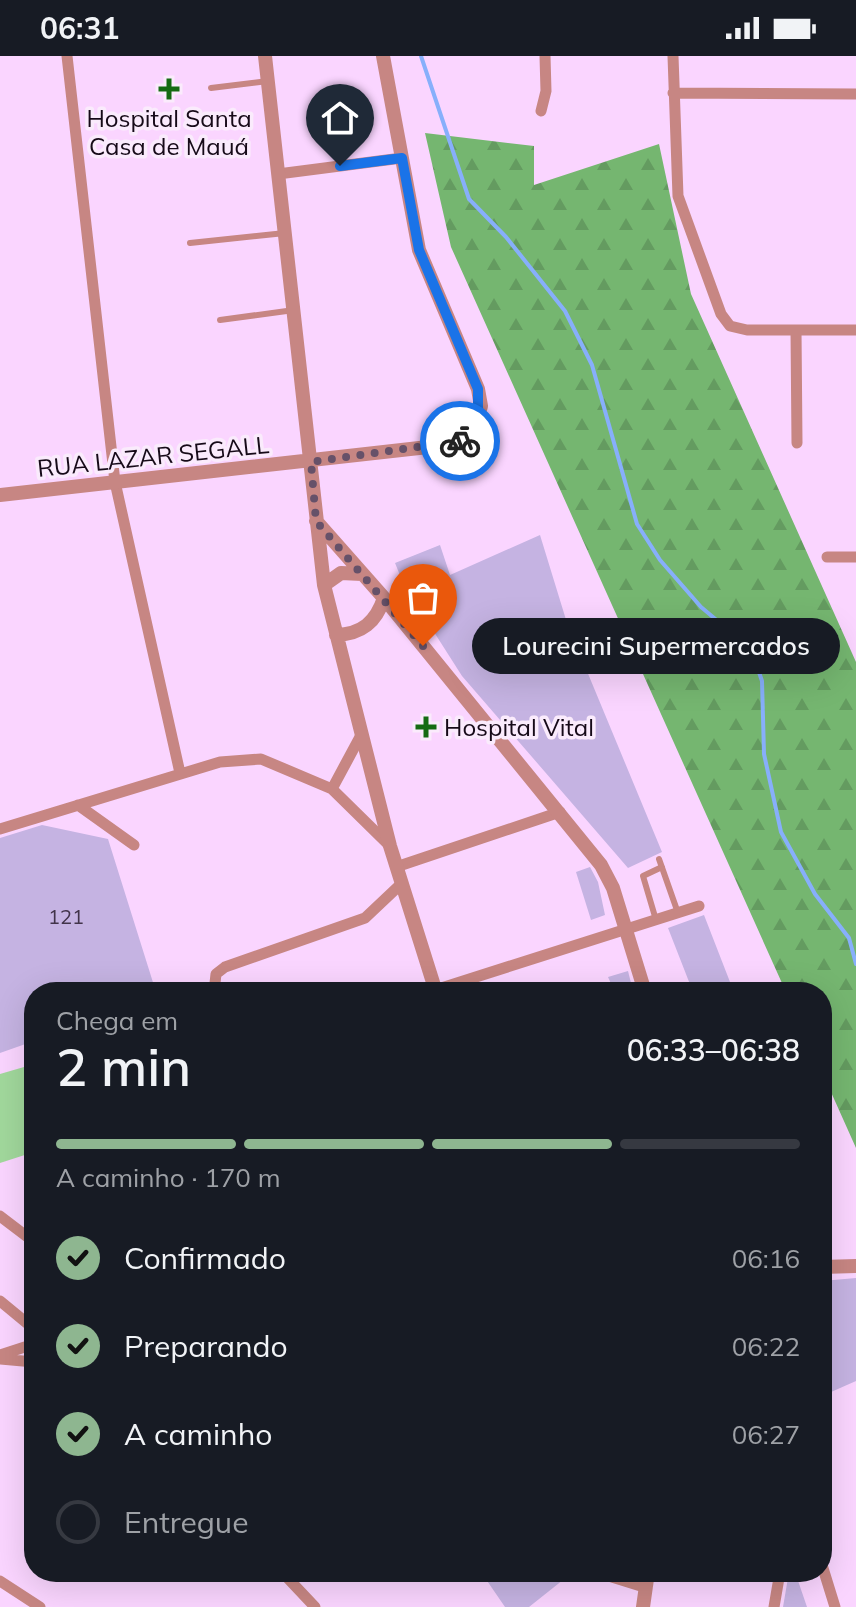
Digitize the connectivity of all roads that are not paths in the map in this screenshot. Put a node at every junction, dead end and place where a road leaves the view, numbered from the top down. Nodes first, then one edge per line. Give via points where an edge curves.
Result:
1 (67, 56) edge
2 (265, 56) edge
3 (383, 56) edge
4 (545, 56) edge
5 (673, 56) edge
6 (268, 81) junction
7 (211, 88) dead end
8 (673, 93) junction
9 (856, 94) edge
10 (541, 111) dead end
11 (402, 158) junction
12 (278, 174) junction
13 (285, 233) junction
14 (190, 243) dead end
15 (294, 310) junction
16 (220, 320) dead end
17 (796, 330) junction
18 (856, 330) edge
19 (797, 443) dead end
20 (311, 462) junction
21 (115, 482) junction
22 (0, 495) edge
23 (316, 521) junction
24 (827, 557) dead end
25 (856, 557) edge
26 (362, 574) junction
27 (324, 585) junction
28 (384, 598) junction
29 (336, 635) junction
30 (361, 735) junction
31 (180, 773) junction
32 (332, 789) junction
33 (78, 805) junction
34 (560, 812) junction
35 (0, 829) edge
36 (134, 845) dead end
37 (390, 846) junction
38 (396, 867) junction
39 (401, 884) junction
40 (699, 906) dead end
41 (678, 913) junction
42 (656, 920) junction
43 (627, 929) junction
44 (215, 982) edge
45 (432, 982) edge
46 (463, 982) edge
47 (642, 982) edge
48 (0, 1216) edge
49 (24, 1234) edge
50 (856, 1266) edge
51 (832, 1267) edge
52 (0, 1301) edge
53 (24, 1321) edge
54 (24, 1348) edge
55 (0, 1357) edge
56 (24, 1361) edge
57 (291, 1582) edge
58 (647, 1582) edge
59 (778, 1582) edge
60 (827, 1582) edge
61 (0, 1585) edge
62 (40, 1607) edge
63 (315, 1607) edge
64 (643, 1607) edge
65 (774, 1607) edge
66 (835, 1607) edge

1 - 21 street
2 - 6 street
3 - 11 street
4 - 10 street
5 - 8 street
6 - 7 lane
6 - 12 street
8 - 9 street
8 - 17 street via 678,196 721,314 730,326 747,330
11 - 12 street
11 - 20 street, RUA LAZAR SEGALL via 419,250 478,389 478,421 472,434 446,445
12 - 13 street
13 - 14 lane
13 - 15 street
15 - 16 lane
15 - 20 street
17 - 18 street
17 - 19 street
20 - 21 street, RUA LAZAR SEGALL
20 - 23 street
21 - 22 street, RUA LAZAR SEGALL
21 - 31 street
23 - 26 street
23 - 27 street
24 - 25 street
26 - 27 street via 341,573
26 - 28 street
27 - 29 street
28 - 29 street via 368,625
28 - 34 street
29 - 30 street
30 - 32 street
30 - 37 street
31 - 32 street via 220,762 261,759
31 - 33 street
32 - 37 street
33 - 35 street
33 - 36 street
34 - 38 street
34 - 43 street via 601,865
37 - 38 street
38 - 39 street
39 - 44 street via 365,918 238,960 216,974
39 - 45 street
40 - 41 street
41 - 42 street
41 - 42 lane via 661,863 643,876
42 - 43 street
43 - 46 street
43 - 47 street
48 - 49 street
50 - 51 street
52 - 53 street
54 - 55 street
55 - 56 street
57 - 63 street
58 - 64 street
59 - 65 street
60 - 66 street
61 - 62 street

